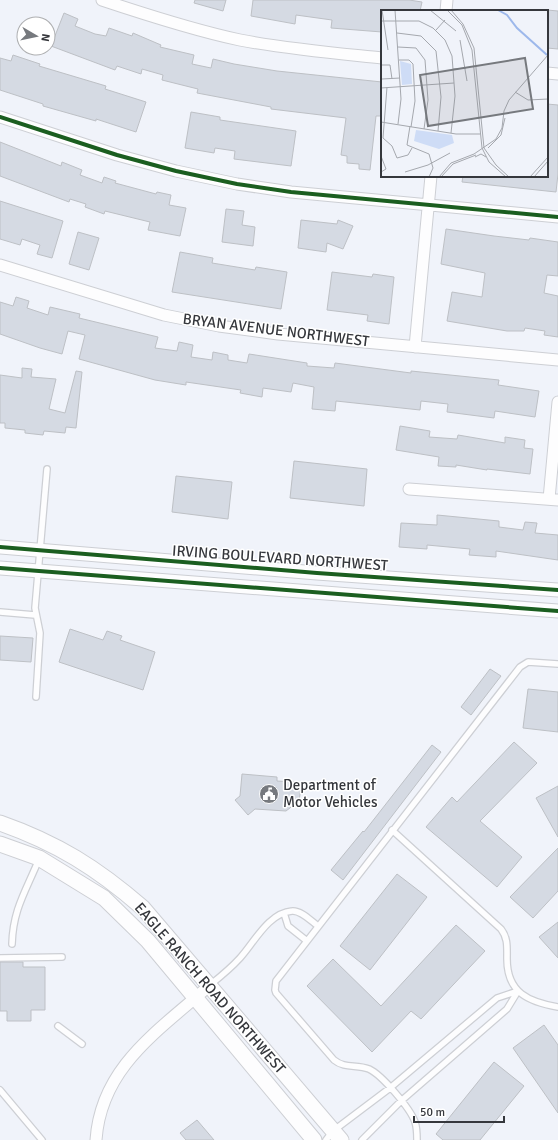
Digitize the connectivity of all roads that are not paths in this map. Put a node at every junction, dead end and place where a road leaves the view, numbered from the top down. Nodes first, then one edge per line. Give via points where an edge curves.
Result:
1 (102, 0) edge
2 (447, 0) edge
3 (446, 10) edge
4 (381, 58) edge
5 (548, 73) edge
6 (558, 74) edge
7 (0, 117) edge
8 (431, 177) edge
9 (428, 206) junction
10 (558, 217) edge
11 (0, 265) edge
12 (415, 347) junction
13 (558, 360) edge
14 (558, 402) edge
15 (47, 469) dead end
16 (409, 489) dead end
17 (553, 499) edge
18 (0, 547) edge
19 (40, 551) junction
20 (0, 568) edge
21 (37, 572) junction
22 (558, 590) edge
23 (558, 611) edge
24 (0, 612) edge
25 (35, 615) junction
26 (558, 664) edge
27 (36, 697) dead end
28 (0, 823) edge
29 (392, 830) junction
30 (0, 844) edge
31 (39, 858) junction
32 (284, 914) junction
33 (318, 926) junction
34 (307, 941) junction
35 (12, 944) dead end
36 (0, 958) edge
37 (62, 958) dead end
38 (210, 985) junction
39 (518, 991) junction
40 (195, 999) junction
41 (558, 1007) edge
42 (58, 1026) dead end
43 (82, 1044) dead end
44 (390, 1088) junction
45 (0, 1090) edge
46 (401, 1101) junction
47 (333, 1137) edge
48 (42, 1140) edge
49 (96, 1140) edge
50 (314, 1140) edge
51 (362, 1140) edge
52 (417, 1140) edge

1 - 4 street via 171,23 239,40
2 - 3 street
5 - 6 street
7 - 9 street via 117,155 184,173 290,192
8 - 9 street
9 - 10 street
9 - 12 street
11 - 12 street, BRYAN AVENUE NORTHWEST via 164,315 212,325
12 - 13 street, BRYAN AVENUE NORTHWEST
14 - 17 street
15 - 19 lane
16 - 17 street
18 - 19 street, IRVING BOULEVARD NORTHWEST
19 - 21 lane
19 - 22 street, IRVING BOULEVARD NORTHWEST
20 - 21 street, IRVING BOULEVARD NORTHWEST
21 - 23 street, IRVING BOULEVARD NORTHWEST
21 - 25 lane
24 - 25 lane
25 - 27 lane via 40,634
26 - 29 lane via 528,662 520,667
28 - 38 main road, EAGLE RANCH ROAD NORTHWEST via 76,856 114,883 143,908
29 - 33 lane
29 - 39 lane via 501,929 507,940 509,974
30 - 31 main road, EAGLE RANCH ROAD NORTHWEST
31 - 35 lane via 16,912 12,926
31 - 40 main road, EAGLE RANCH ROAD NORTHWEST via 104,898 148,941
32 - 33 lane via 298,912
32 - 34 lane via 288,926
32 - 38 lane via 271,921 234,965
33 - 34 lane
34 - 44 lane via 278,977 275,985 276,994 334,1060 344,1066 370,1070 380,1076
36 - 37 lane
38 - 40 street
38 - 47 main road, EAGLE RANCH ROAD NORTHWEST
39 - 41 lane via 537,1003
39 - 44 lane via 497,998
39 - 46 lane via 507,1009
40 - 49 street via 127,1060 104,1103
40 - 50 main road, EAGLE RANCH ROAD NORTHWEST
42 - 43 lane
44 - 46 lane
44 - 47 lane
45 - 48 lane
46 - 51 lane
46 - 52 lane via 415,1120

